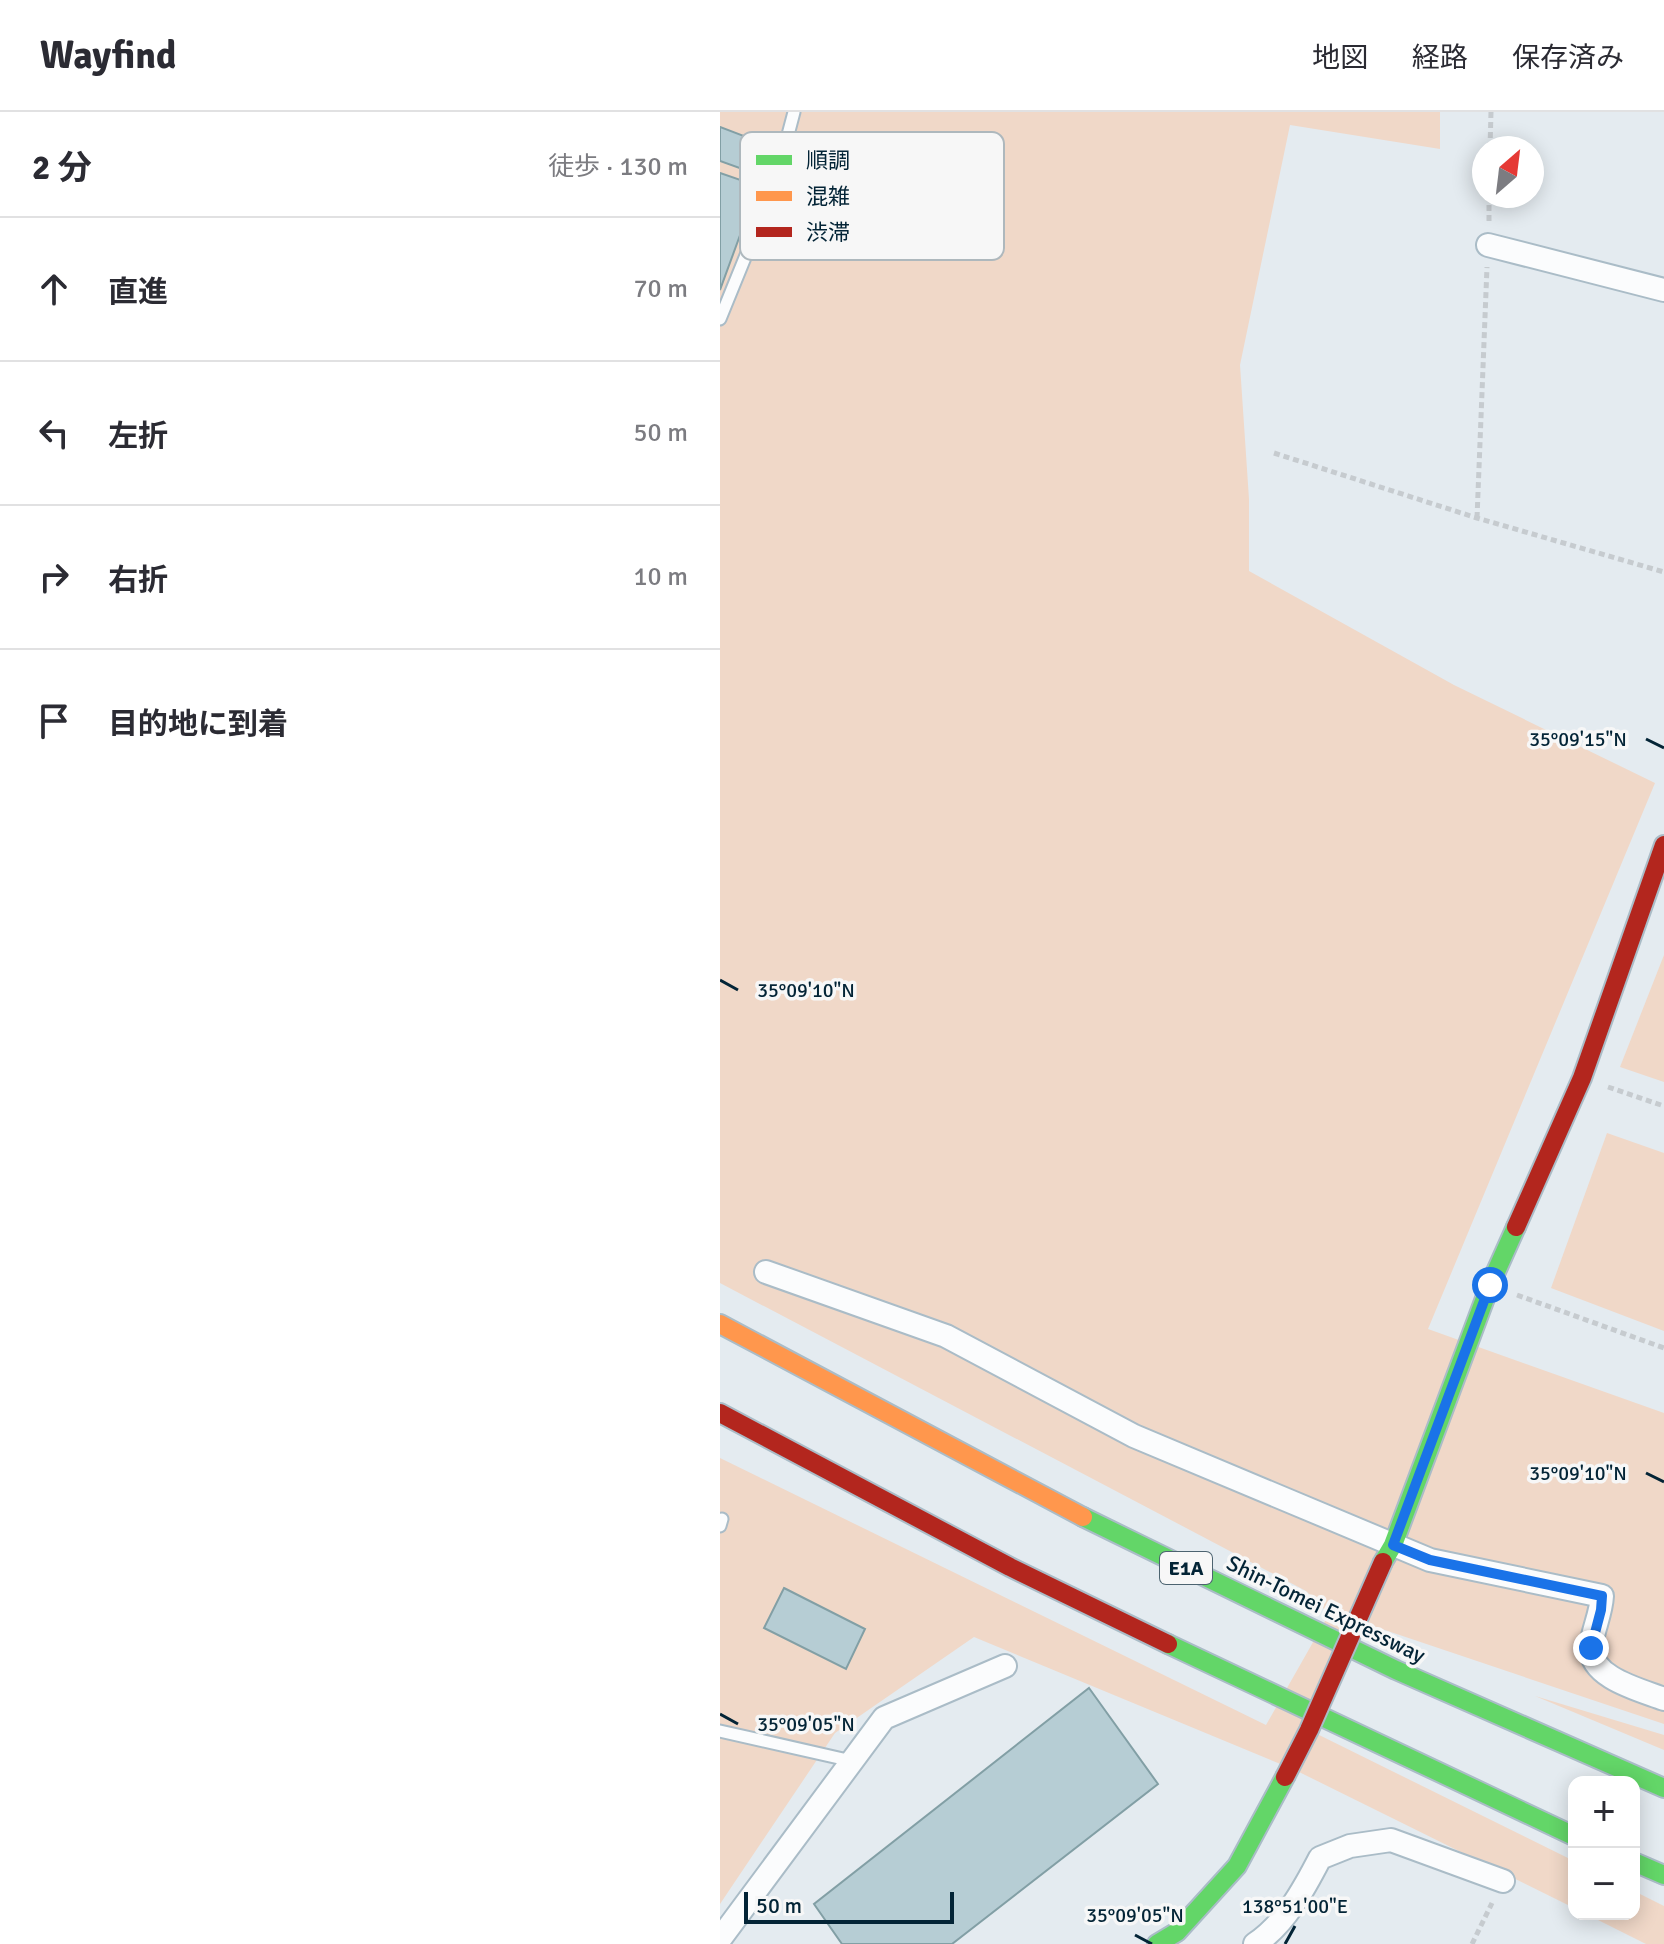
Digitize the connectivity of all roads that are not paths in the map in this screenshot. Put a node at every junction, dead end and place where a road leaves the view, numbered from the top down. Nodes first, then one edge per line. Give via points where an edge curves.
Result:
1 (794, 112) edge
2 (789, 132) edge
3 (1488, 245) road end
4 (744, 260) edge
5 (1664, 290) edge
6 (720, 319) edge
7 (1664, 845) edge
8 (766, 1272) dead end
9 (720, 1324) edge
10 (720, 1413) edge
11 (1388, 1553) junction
12 (1005, 1666) dead end
13 (1664, 1699) edge
14 (720, 1731) edge
15 (852, 1761) junction
16 (1664, 1788) edge
17 (1568, 1833) edge
18 (1640, 1865) edge
19 (1664, 1875) edge
20 (1503, 1881) road end
21 (720, 1939) edge
22 (1157, 1944) edge
23 (1255, 1944) edge

1 - 2 lane
3 - 5 street
4 - 6 lane
7 - 11 main road via 1582,1078 1490,1285
8 - 11 street via 946,1336 1134,1436
9 - 16 main road, Shin-Tomei Expressway / E1A via 1117,1535 1396,1670
10 - 17 main road via 1010,1567
11 - 13 street via 1602,1596 1591,1648 1595,1664
11 - 22 main road, bridge via 1285,1777 1237,1866 1177,1932
12 - 15 street via 884,1718
14 - 15 lane
15 - 21 street
18 - 19 main road
20 - 23 street via 1391,1840 1350,1846 1320,1858 1300,1896

